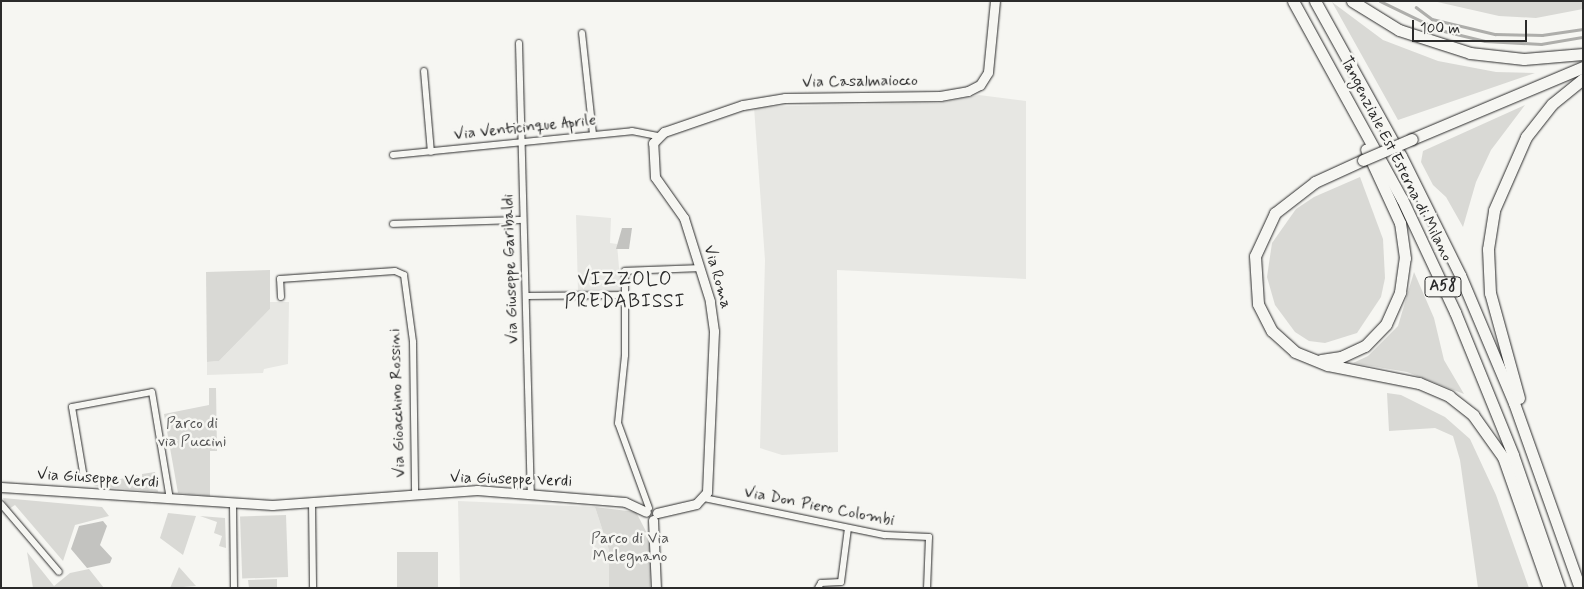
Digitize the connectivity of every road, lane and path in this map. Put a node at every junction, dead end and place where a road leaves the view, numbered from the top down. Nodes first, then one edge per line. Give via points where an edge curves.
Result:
1 (995, 1) edge
2 (1293, 1) edge
3 (1315, 1) edge
4 (1352, 1) edge
5 (582, 33) dead end
6 (519, 43) dead end
7 (1583, 54) edge
8 (1583, 67) edge
9 (1331, 68) junction
10 (424, 71) dead end
11 (1583, 80) edge
12 (594, 134) junction
13 (658, 136) junction
14 (520, 142) junction
15 (431, 152) junction
16 (393, 155) dead end
17 (523, 220) junction
18 (393, 224) dead end
19 (700, 268) junction
20 (626, 295) junction
21 (526, 296) junction
22 (281, 297) dead end
23 (1315, 360) junction
24 (84, 478) dead end
25 (1, 487) edge
26 (1547, 491) junction
27 (415, 494) junction
28 (531, 494) junction
29 (704, 498) junction
30 (170, 500) junction
31 (312, 502) junction
32 (1, 504) edge
33 (233, 505) junction
34 (651, 513) junction
35 (848, 528) junction
36 (59, 572) dead end
37 (234, 588) edge
38 (313, 588) edge
39 (656, 588) edge
40 (818, 588) edge
41 (927, 588) edge
42 (1549, 588) edge
43 (1558, 588) edge
44 (1580, 588) edge

1 - 13 street, Via Casalmaiocco via 988,72 980,85 968,91 940,96 785,98 724,109
2 - 9 highway, Tangenziale Est Esterna di Milano / A58
3 - 26 highway, Tangenziale Est Esterna di Milano / A58 via 1398,148 1451,257 1514,403
4 - 7 highway via 1399,30 1470,53 1524,59
5 - 12 street
6 - 14 street, Via Giuseppe Garibaldi
8 - 23 highway, bridge via 1363,160 1315,182 1285,202 1267,225 1255,256 1254,287 1265,320 1283,343
9 - 23 highway, A58 via 1395,206 1405,258 1395,308 1376,336 1354,352
9 - 43 highway, Tangenziale Est Esterna di Milano / A58 via 1402,199 1455,312 1510,446
10 - 15 street
11 - 26 highway, A58 via 1538,120 1514,157 1496,201 1488,249 1496,321
12 - 13 street, Via Venticinque Aprile via 642,130
12 - 14 street, Via Venticinque Aprile
13 - 19 street, Via Roma via 651,156 654,178 681,210
14 - 15 street, Via Venticinque Aprile
14 - 17 street, Via Giuseppe Garibaldi
15 - 16 street, Via Venticinque Aprile
17 - 18 street
17 - 21 street, Via Giuseppe Garibaldi
19 - 20 street via 626,271
19 - 29 street, Via Roma via 714,331 709,469
20 - 21 street
20 - 34 street via 618,423
21 - 28 street, Via Giuseppe Garibaldi
22 - 27 street, Via Gioacchino Rossini via 280,280 395,272 404,275 413,342
23 - 42 highway via 1419,383 1449,396 1473,415 1503,458
24 - 30 street via 72,407 152,392
25 - 30 street, Via Giuseppe Verdi
26 - 44 highway, Tangenziale Est Esterna di Milano / A58
27 - 28 street, Via Giuseppe Verdi via 477,490
27 - 31 street, Via Giuseppe Verdi
28 - 34 street, Via Giuseppe Verdi via 625,502
29 - 34 street via 694,505
29 - 35 street, Via Don Piero Colombi
30 - 33 street, Via Giuseppe Verdi
31 - 33 street, Via Giuseppe Verdi
31 - 38 street
32 - 36 street
33 - 37 street
34 - 39 street
35 - 40 street via 841,582 821,583
35 - 41 street, Via Don Piero Colombi via 929,537

